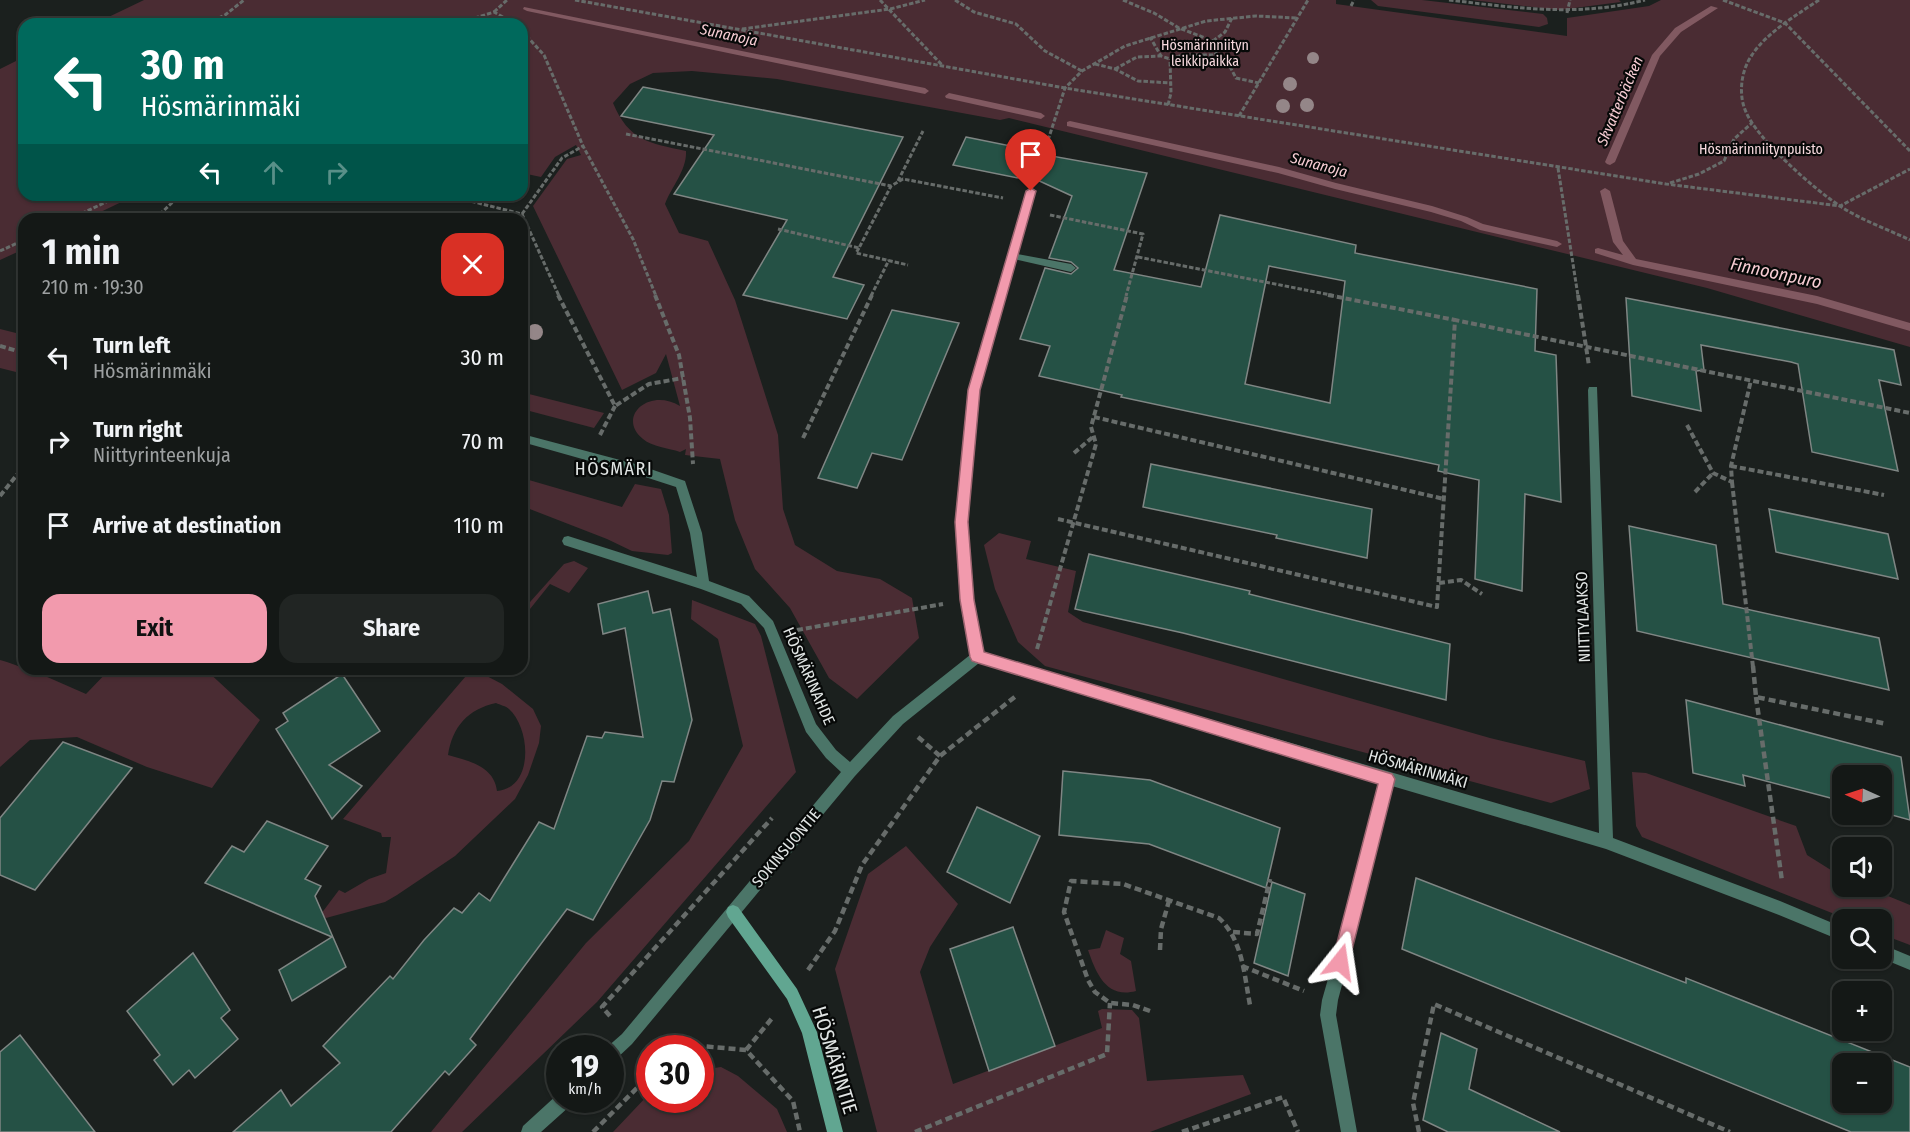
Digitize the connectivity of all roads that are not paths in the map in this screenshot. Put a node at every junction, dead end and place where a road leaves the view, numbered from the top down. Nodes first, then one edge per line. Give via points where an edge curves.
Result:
1 (1028, 202) road end
2 (1012, 256) junction
3 (1071, 268) dead end
4 (1593, 390) dead end
5 (528, 440) edge
6 (568, 541) dead end
7 (702, 584) junction
8 (978, 657) junction
9 (850, 771) junction
10 (1387, 779) junction
11 (1606, 842) junction
12 (733, 912) junction
13 (1832, 930) edge
14 (1892, 956) edge
15 (1910, 963) edge
16 (624, 1042) edge
17 (550, 1113) edge
18 (530, 1132) edge
19 (835, 1132) edge
20 (1349, 1132) edge

1 - 2 street
2 - 3 street
2 - 8 street via 974,390 961,522 967,600
4 - 11 street, NIITTYLAAKSO
5 - 7 street via 681,484 696,529
6 - 7 street, HÖSMÄRINAHDE
7 - 9 street, HÖSMÄRINAHDE via 745,600 769,625 811,728
8 - 9 street, SOKINSUONTIE via 898,720
8 - 10 street, HÖSMÄRINMÄKI
9 - 12 street, SOKINSUONTIE
10 - 11 street, HÖSMÄRINMÄKI
10 - 20 street via 1328,1015
11 - 13 street, HÖSMÄRINMÄKI
12 - 16 street, SOKINSUONTIE
12 - 19 street, HÖSMÄRINTIE via 792,994 810,1032
14 - 15 street
17 - 18 street

